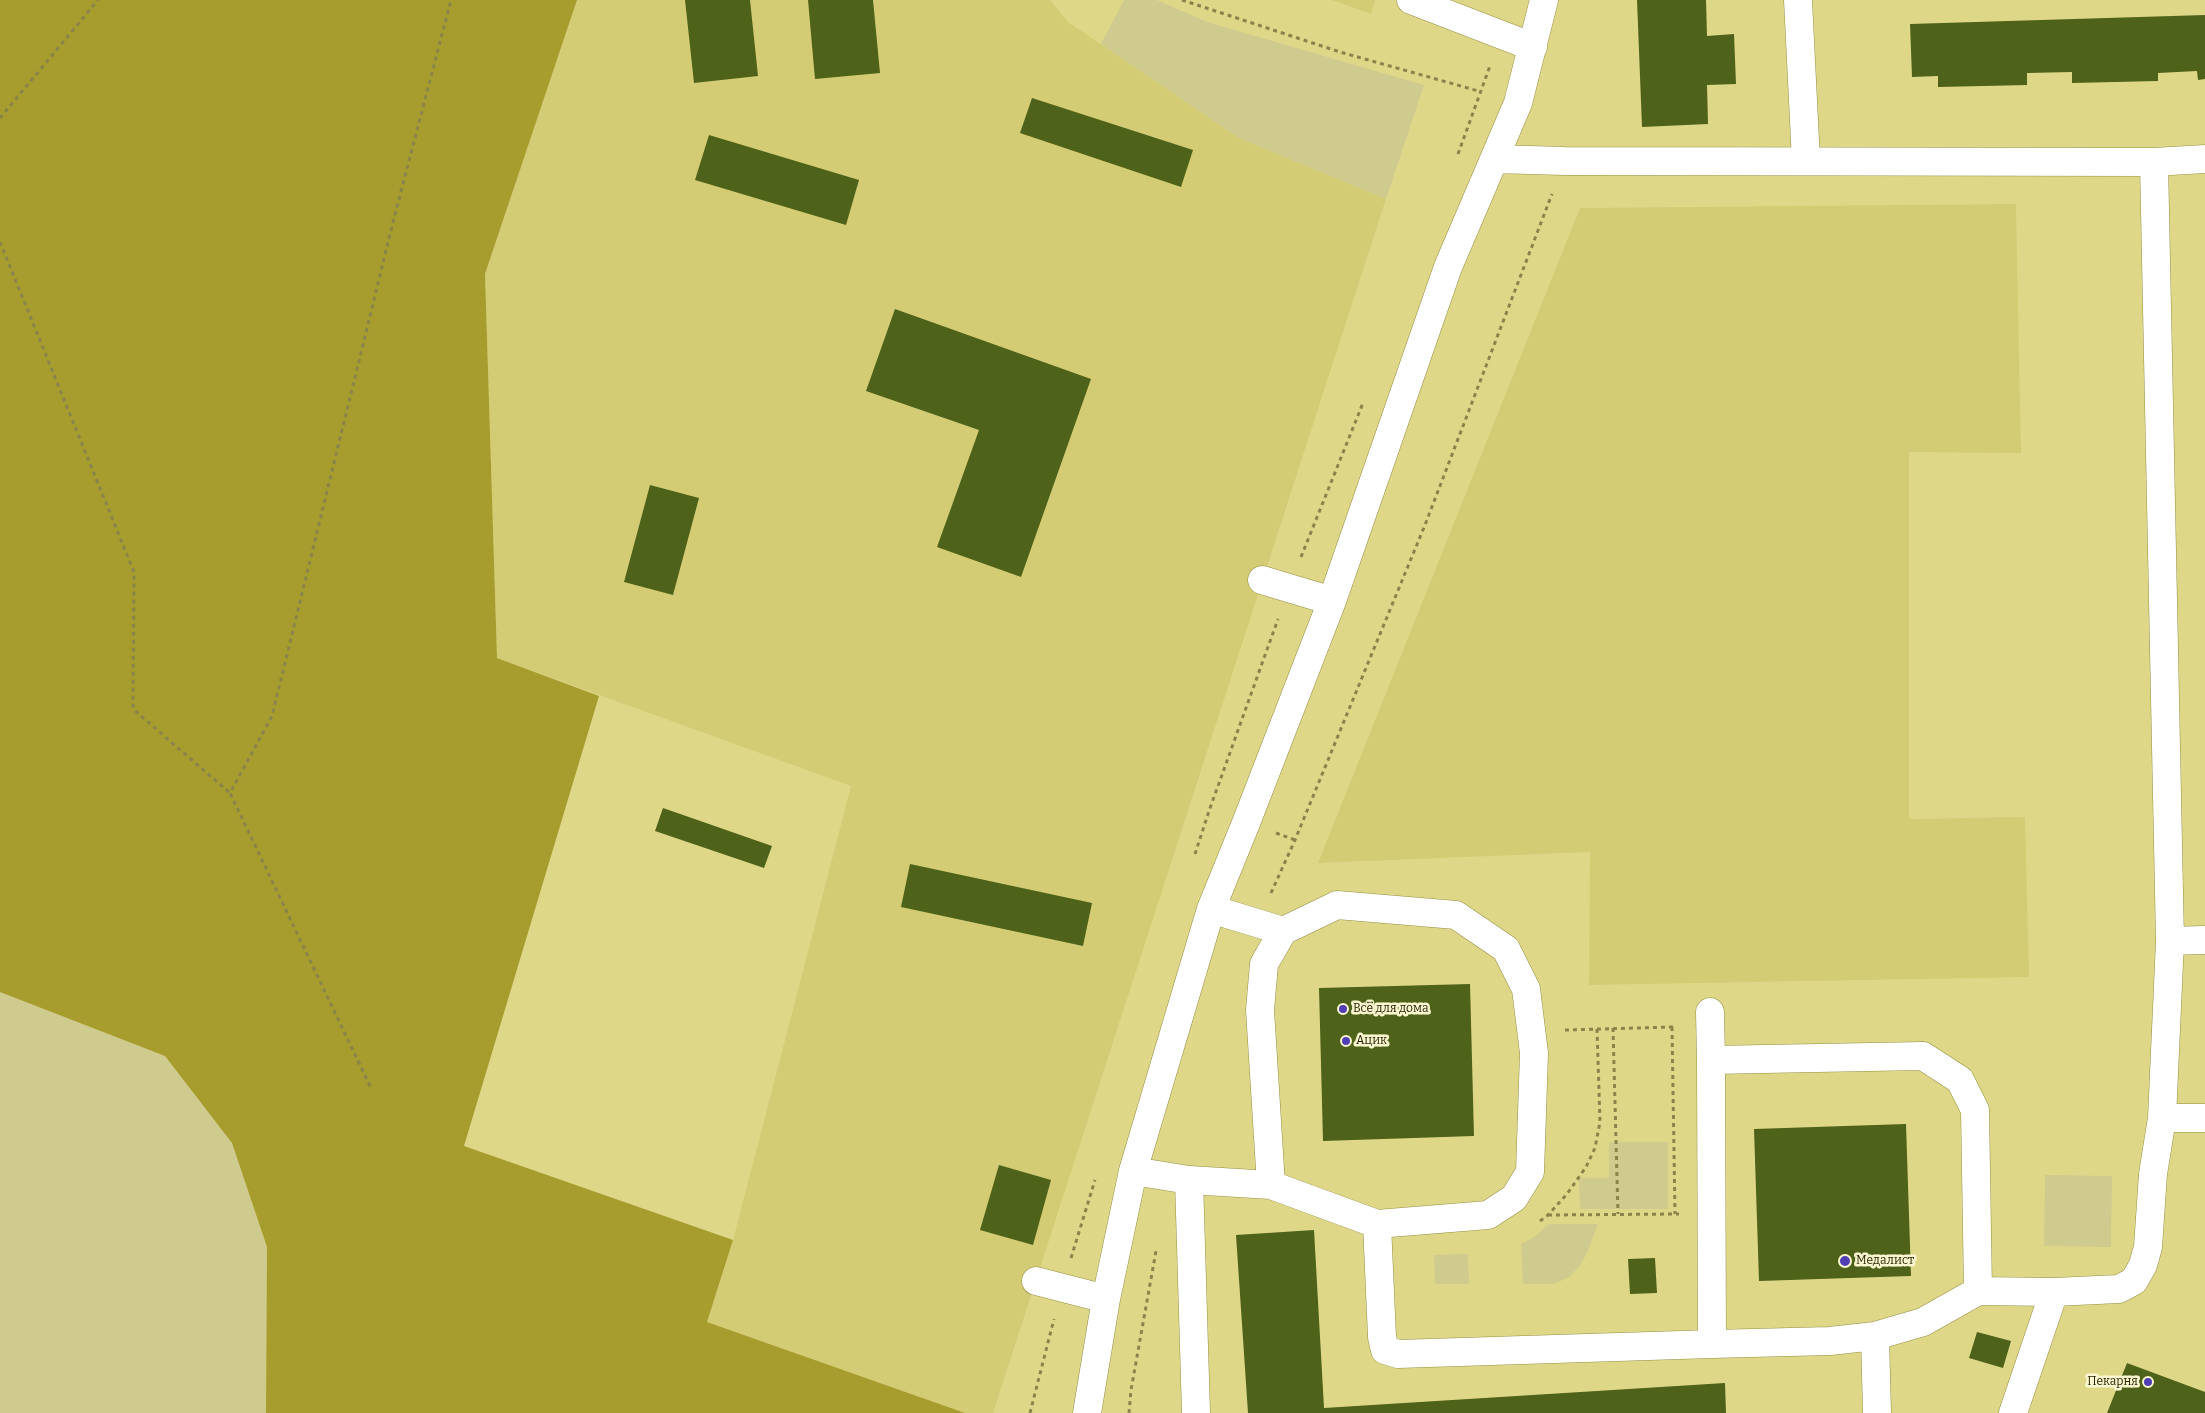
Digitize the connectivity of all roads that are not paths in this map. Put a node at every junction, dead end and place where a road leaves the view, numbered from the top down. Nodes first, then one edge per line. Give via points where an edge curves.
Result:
1 (1411, 0) edge
2 (1544, 0) edge
3 (1798, 0) edge
4 (1533, 47) junction
5 (1495, 159) junction
6 (2205, 159) edge
7 (1806, 161) junction
8 (2154, 162) junction
9 (1262, 580) dead end
10 (1332, 601) junction
11 (1211, 909) junction
12 (1283, 931) junction
13 (2205, 940) edge
14 (2170, 941) junction
15 (1710, 1019) road end
16 (1711, 1060) junction
17 (2162, 1118) junction
18 (2205, 1118) edge
19 (1133, 1171) junction
20 (1189, 1180) junction
21 (1271, 1185) junction
22 (1377, 1224) junction
23 (1036, 1280) dead end
24 (1978, 1291) junction
25 (2054, 1292) junction
26 (1106, 1299) junction
27 (1875, 1336) junction
28 (1712, 1344) junction
29 (1087, 1413) edge
30 (1196, 1413) edge
31 (1876, 1413) edge
32 (2013, 1413) edge

1 - 4 street
2 - 4 street
3 - 7 street
4 - 5 street via 1518,103
5 - 7 street
5 - 10 street via 1448,267
6 - 8 street
7 - 8 street
8 - 14 street
9 - 10 street
10 - 11 street
11 - 12 street
11 - 19 street
12 - 21 street via 1264,964 1260,1010
12 - 22 street via 1337,905 1456,915 1506,949 1526,988 1534,1053 1530,1172 1514,1198 1488,1215
13 - 14 street
14 - 17 street
15 - 16 street
16 - 24 street via 1923,1056 1960,1080 1974,1110
16 - 28 street
17 - 18 street
17 - 25 street via 2153,1174 2148,1247 2143,1266 2134,1281 2118,1289
19 - 20 street
19 - 26 street
20 - 21 street
20 - 30 street
21 - 22 street
22 - 28 street via 1385,1350 1398,1354
23 - 26 street
24 - 25 street
24 - 27 street via 1924,1322
25 - 32 street
26 - 29 street
27 - 28 street via 1830,1341
27 - 31 street

